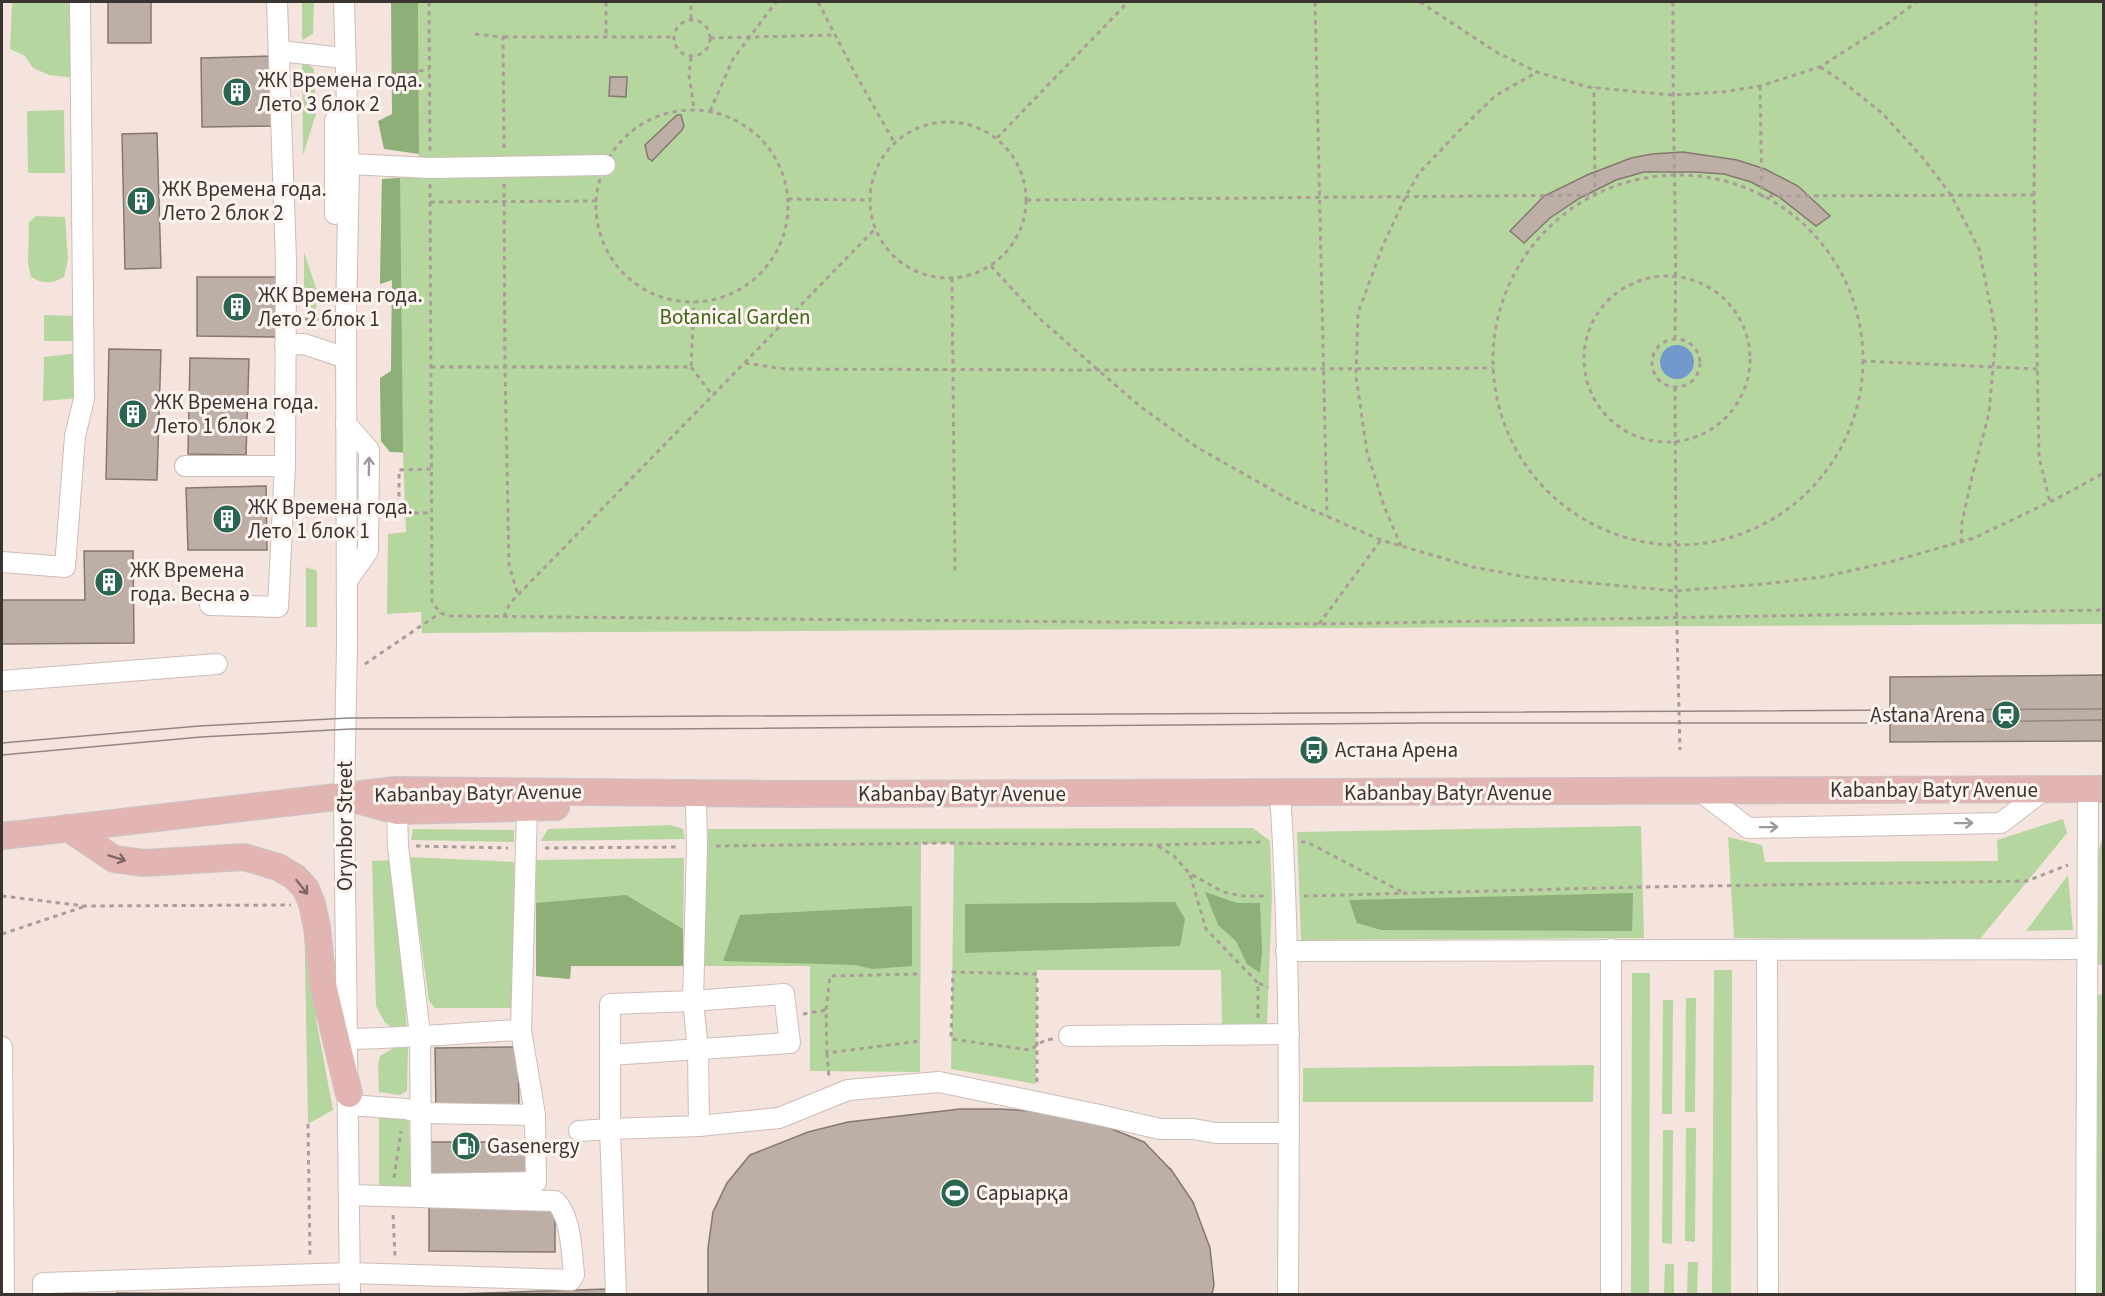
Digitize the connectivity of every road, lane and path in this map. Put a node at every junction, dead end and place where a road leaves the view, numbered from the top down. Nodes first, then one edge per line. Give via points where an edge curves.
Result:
1 (80, 2) edge
2 (277, 2) edge
3 (344, 2) edge
4 (429, 2) edge
5 (606, 2) edge
6 (691, 2) edge
7 (776, 2) edge
8 (818, 2) edge
9 (1128, 2) edge
10 (1315, 2) edge
11 (1420, 2) edge
12 (1673, 2) edge
13 (1916, 2) edge
14 (2036, 2) edge
15 (691, 19) junction
16 (475, 34) dead end
17 (835, 35) junction
18 (673, 36) junction
19 (503, 37) junction
20 (606, 37) junction
21 (749, 37) junction
22 (710, 38) junction
23 (279, 51) junction
24 (691, 57) junction
25 (344, 58) junction
26 (1820, 67) junction
27 (430, 70) junction
28 (1537, 72) junction
29 (392, 73) dead end
30 (345, 86) junction
31 (1760, 86) junction
32 (1594, 87) junction
33 (1672, 95) junction
34 (694, 109) junction
35 (710, 111) junction
36 (997, 138) junction
37 (895, 142) junction
38 (349, 164) junction
39 (605, 165) junction
40 (504, 167) junction
41 (430, 168) junction
42 (1674, 176) junction
43 (1595, 195) junction
44 (1951, 195) junction
45 (2034, 195) junction
46 (1406, 196) junction
47 (1762, 196) junction
48 (1319, 197) junction
49 (788, 200) junction
50 (870, 200) junction
51 (1027, 200) junction
52 (597, 201) junction
53 (430, 202) junction
54 (504, 202) junction
55 (875, 229) junction
56 (991, 266) junction
57 (1676, 277) junction
58 (952, 278) junction
59 (346, 300) junction
60 (694, 302) junction
61 (304, 319) dead end
62 (321, 319) dead end
63 (1675, 338) junction
64 (285, 345) junction
65 (346, 358) junction
66 (1862, 361) junction
67 (745, 363) junction
68 (691, 366) junction
69 (1994, 366) junction
70 (431, 367) junction
71 (505, 367) junction
72 (1493, 368) junction
73 (1323, 369) junction
74 (1356, 369) junction
75 (2037, 369) junction
76 (953, 370) junction
77 (1098, 370) junction
78 (1675, 387) junction
79 (713, 396) junction
80 (1675, 442) junction
81 (185, 466) dead end
82 (285, 466) junction
83 (431, 469) junction
84 (2103, 473) edge
85 (2050, 502) junction
86 (432, 513) junction
87 (1327, 516) junction
88 (1381, 540) junction
89 (1961, 542) junction
90 (1401, 546) junction
91 (1676, 546) junction
92 (2, 562) edge
93 (955, 571) dead end
94 (1676, 591) junction
95 (518, 595) junction
96 (210, 605) dead end
97 (2103, 610) edge
98 (440, 613) junction
99 (504, 617) junction
100 (1677, 618) junction
101 (1319, 624) junction
102 (217, 664) dead end
103 (346, 676) junction
104 (2, 681) edge
105 (1680, 750) dead end
106 (2096, 789) edge
107 (2044, 790) junction
108 (1701, 792) junction
109 (1280, 793) junction
110 (793, 794) junction
111 (344, 796) junction
112 (696, 801) junction
113 (527, 809) junction
114 (397, 811) junction
115 (68, 828) junction
116 (2, 836) edge
117 (1283, 842) junction
118 (398, 846) junction
119 (697, 847) junction
120 (526, 848) junction
121 (2086, 864) edge
122 (1189, 873) dead end
123 (2, 896) edge
124 (293, 905) dead end
125 (85, 906) junction
126 (2, 934) edge
127 (1611, 949) junction
128 (2086, 949) junction
129 (1767, 950) junction
130 (1286, 951) junction
131 (920, 974) dead end
132 (2095, 974) edge
133 (1257, 983) junction
134 (1268, 987) dead end
135 (693, 1001) junction
136 (826, 1010) junction
137 (787, 1017) junction
138 (521, 1030) junction
139 (1258, 1034) junction
140 (1289, 1034) junction
141 (420, 1035) junction
142 (1069, 1036) joint
143 (348, 1039) junction
144 (920, 1041) dead end
145 (1037, 1045) junction
146 (2, 1047) edge
147 (698, 1050) junction
148 (826, 1053) junction
149 (610, 1055) junction
150 (2, 1096) edge
151 (831, 1097) junction
152 (349, 1100) junction
153 (1036, 1102) junction
154 (413, 1111) junction
155 (535, 1115) junction
156 (308, 1124) dead end
157 (699, 1126) junction
158 (610, 1129) junction
159 (579, 1131) dead end
160 (1289, 1133) junction
161 (350, 1195) junction
162 (393, 1196) junction
163 (2, 1239) edge
164 (350, 1273) junction
165 (310, 1274) junction
166 (398, 1274) junction
167 (43, 1289) edge
168 (3, 1294) edge
169 (350, 1294) edge
170 (616, 1294) edge
171 (1288, 1294) edge
172 (1611, 1294) edge
173 (1768, 1294) edge
174 (2086, 1294) edge

1 - 92 street via 84,399 75,436 65,567
2 - 23 street
3 - 25 street, Orynbor Street
4 - 27 path
5 - 20 path
6 - 15 path
7 - 21 path
8 - 17 path
9 - 36 path
10 - 48 path
11 - 28 path via 1496,52
12 - 33 path
13 - 26 path
14 - 45 path
15 - 18 path via 680,24
15 - 22 path via 706,27
16 - 19 path
17 - 21 path
17 - 37 path
18 - 20 path
18 - 24 path via 679,52
19 - 20 path
19 - 40 path
21 - 22 path
21 - 35 path via 733,59
22 - 24 path via 706,49
23 - 25 street
23 - 64 street
24 - 34 path via 689,75
25 - 30 street, Orynbor Street
26 - 31 path
26 - 44 path via 1882,113
27 - 29 path
27 - 41 path
28 - 32 path
28 - 46 path via 1495,96 1419,173
30 - 38 street, Orynbor Street
30 - 59 street via 334,136 335,263
31 - 33 path
31 - 47 path
32 - 33 path
32 - 43 path
33 - 42 path
34 - 35 path
34 - 39 path via 663,114 634,128
35 - 49 path via 753,130 764,142 781,169
36 - 37 path via 981,128 945,121 909,131
36 - 51 path via 1018,164
37 - 50 path via 876,168
38 - 41 street
38 - 59 street, Orynbor Street
38 - 65 street, Orynbor Street via 351,318
39 - 40 street
39 - 52 path
40 - 41 street
40 - 54 path
41 - 53 path
42 - 43 path via 1620,183
42 - 47 path via 1700,176 1738,185
42 - 57 path
43 - 46 path
43 - 72 path via 1552,224 1526,254 1506,289 1495,328
44 - 45 path
44 - 47 path
44 - 69 path via 1979,249 1996,334
45 - 75 path
46 - 48 path
46 - 74 path via 1383,244 1358,313
47 - 66 path via 1806,227 1832,258 1850,293 1860,332
48 - 51 path
48 - 73 path
49 - 50 path
49 - 60 path via 780,246 762,272 737,291
50 - 55 path
51 - 56 path via 1022,228 1014,243
52 - 54 path
52 - 60 path via 603,243 620,270 660,296
53 - 54 path
53 - 70 path
54 - 71 path
55 - 58 path via 903,265 924,275
55 - 67 path
56 - 58 path via 970,276
56 - 77 path via 1039,318
57 - 63 path
57 - 80 path via 1705,286 1729,305 1745,331 1750,362 1743,392 1726,417 1702,435
57 - 80 path via 1646,279 1618,292 1597,314 1584,354 1588,387 1609,419 1642,439
58 - 76 path
59 - 65 street, Orynbor Street
60 - 68 path
61 - 62 path
63 - 78 path via 1660,344 1652,358 1660,381
63 - 78 path via 1695,348 1700,362 1690,383
64 - 65 street via 304,344
64 - 82 street
65 - 103 street, Orynbor Street
66 - 69 path
66 - 91 path via 1856,412 1840,449 1818,482 1788,509 1754,529 1716,542
67 - 76 path via 785,369
67 - 79 path
68 - 71 path
68 - 79 path
69 - 75 path
69 - 89 path via 1989,413 1962,522
70 - 71 path
70 - 83 path
71 - 95 path via 509,565
72 - 74 path
72 - 91 path via 1499,408 1513,445 1536,478 1564,506 1598,527 1636,541
73 - 74 path
73 - 77 path
73 - 87 path
74 - 90 path via 1367,452
75 - 85 path via 2039,457
76 - 77 path
76 - 93 path
77 - 87 path via 1141,408 1198,448 1292,501
78 - 80 path
79 - 95 path
80 - 91 path
81 - 82 street
82 - 96 street via 278,607
83 - 86 path
83 - 86 path via 399,470 399,513
84 - 85 path
85 - 89 path
86 - 98 path via 432,601
87 - 88 path
88 - 90 path
88 - 101 path
89 - 94 path via 1822,577
90 - 94 path via 1473,567 1526,577
91 - 94 path
94 - 100 path
95 - 99 path
97 - 100 path
98 - 99 path
98 - 103 path
99 - 101 path
100 - 101 path
100 - 105 path
102 - 104 street
103 - 111 street, Orynbor Street
106 - 107 main road, Kabanbay Batyr Avenue
106 - 121 street
107 - 108 main road, Kabanbay Batyr Avenue
108 -> 107 street via 1748,828 2001,823
108 - 109 main road, Kabanbay Batyr Avenue
109 - 110 main road, Kabanbay Batyr Avenue
109 - 117 street
110 - 111 main road, Kabanbay Batyr Avenue via 396,790
110 - 112 main road, Kabanbay Batyr Avenue
111 - 114 main road, Kabanbay Batyr Avenue
111 - 115 main road, Kabanbay Batyr Avenue
111 - 143 street, Orynbor Street
112 - 113 main road, Kabanbay Batyr Avenue
112 - 119 street
113 - 114 main road, Kabanbay Batyr Avenue
113 - 120 street
114 - 118 street
115 - 116 main road, Kabanbay Batyr Avenue
115 -> 152 main road via 114,859 144,863 244,856 295,877 312,904 323,985
117 - 119 path
117 - 121 path via 1307,842 1404,893 2027,881
117 - 130 street
118 - 120 path
118 - 141 street
119 - 120 path
119 - 135 street
120 - 138 street
121 - 128 street
122 - 133 path via 1206,929
123 - 125 path
124 - 125 path
125 - 126 path
127 - 129 street
127 - 130 street
127 - 172 street
128 - 129 street
128 - 132 street
129 - 173 street
130 - 140 street
131 - 136 path via 830,976
132 - 174 street
133 - 134 path
133 - 139 path
135 - 137 street via 784,994
135 - 147 street
135 - 149 street via 610,1004
136 - 137 path
136 - 148 path
137 - 147 street via 790,1043
138 - 141 street
138 - 155 street
139 - 140 street
139 - 142 street
140 - 160 street
141 - 143 street
141 - 154 street
142 - 145 path
143 - 152 street, Orynbor Street
144 - 148 path
145 - 145 path via 1037,974 953,972 951,1039 1030,1050
145 - 153 path
146 - 150 street
147 - 149 street
147 - 157 street
148 - 151 path
149 - 158 street
150 - 163 street
151 - 153 street via 848,1090 939,1082
151 - 157 street via 780,1118
152 - 154 street
152 - 161 street, Orynbor Street
153 - 160 street via 1160,1129
154 - 155 street
154 - 155 street via 421,1184 536,1182
154 - 162 path via 396,1162
156 - 165 path
157 - 158 street
158 - 159 street
158 - 170 street
160 - 171 street
161 - 162 street
161 - 164 street, Orynbor Street
162 - 166 path via 393,1243
162 - 166 street via 555,1200 568,1228 574,1275 571,1280
163 - 168 street
164 - 165 street
164 - 166 street
164 - 169 street, Orynbor Street
165 - 167 street

